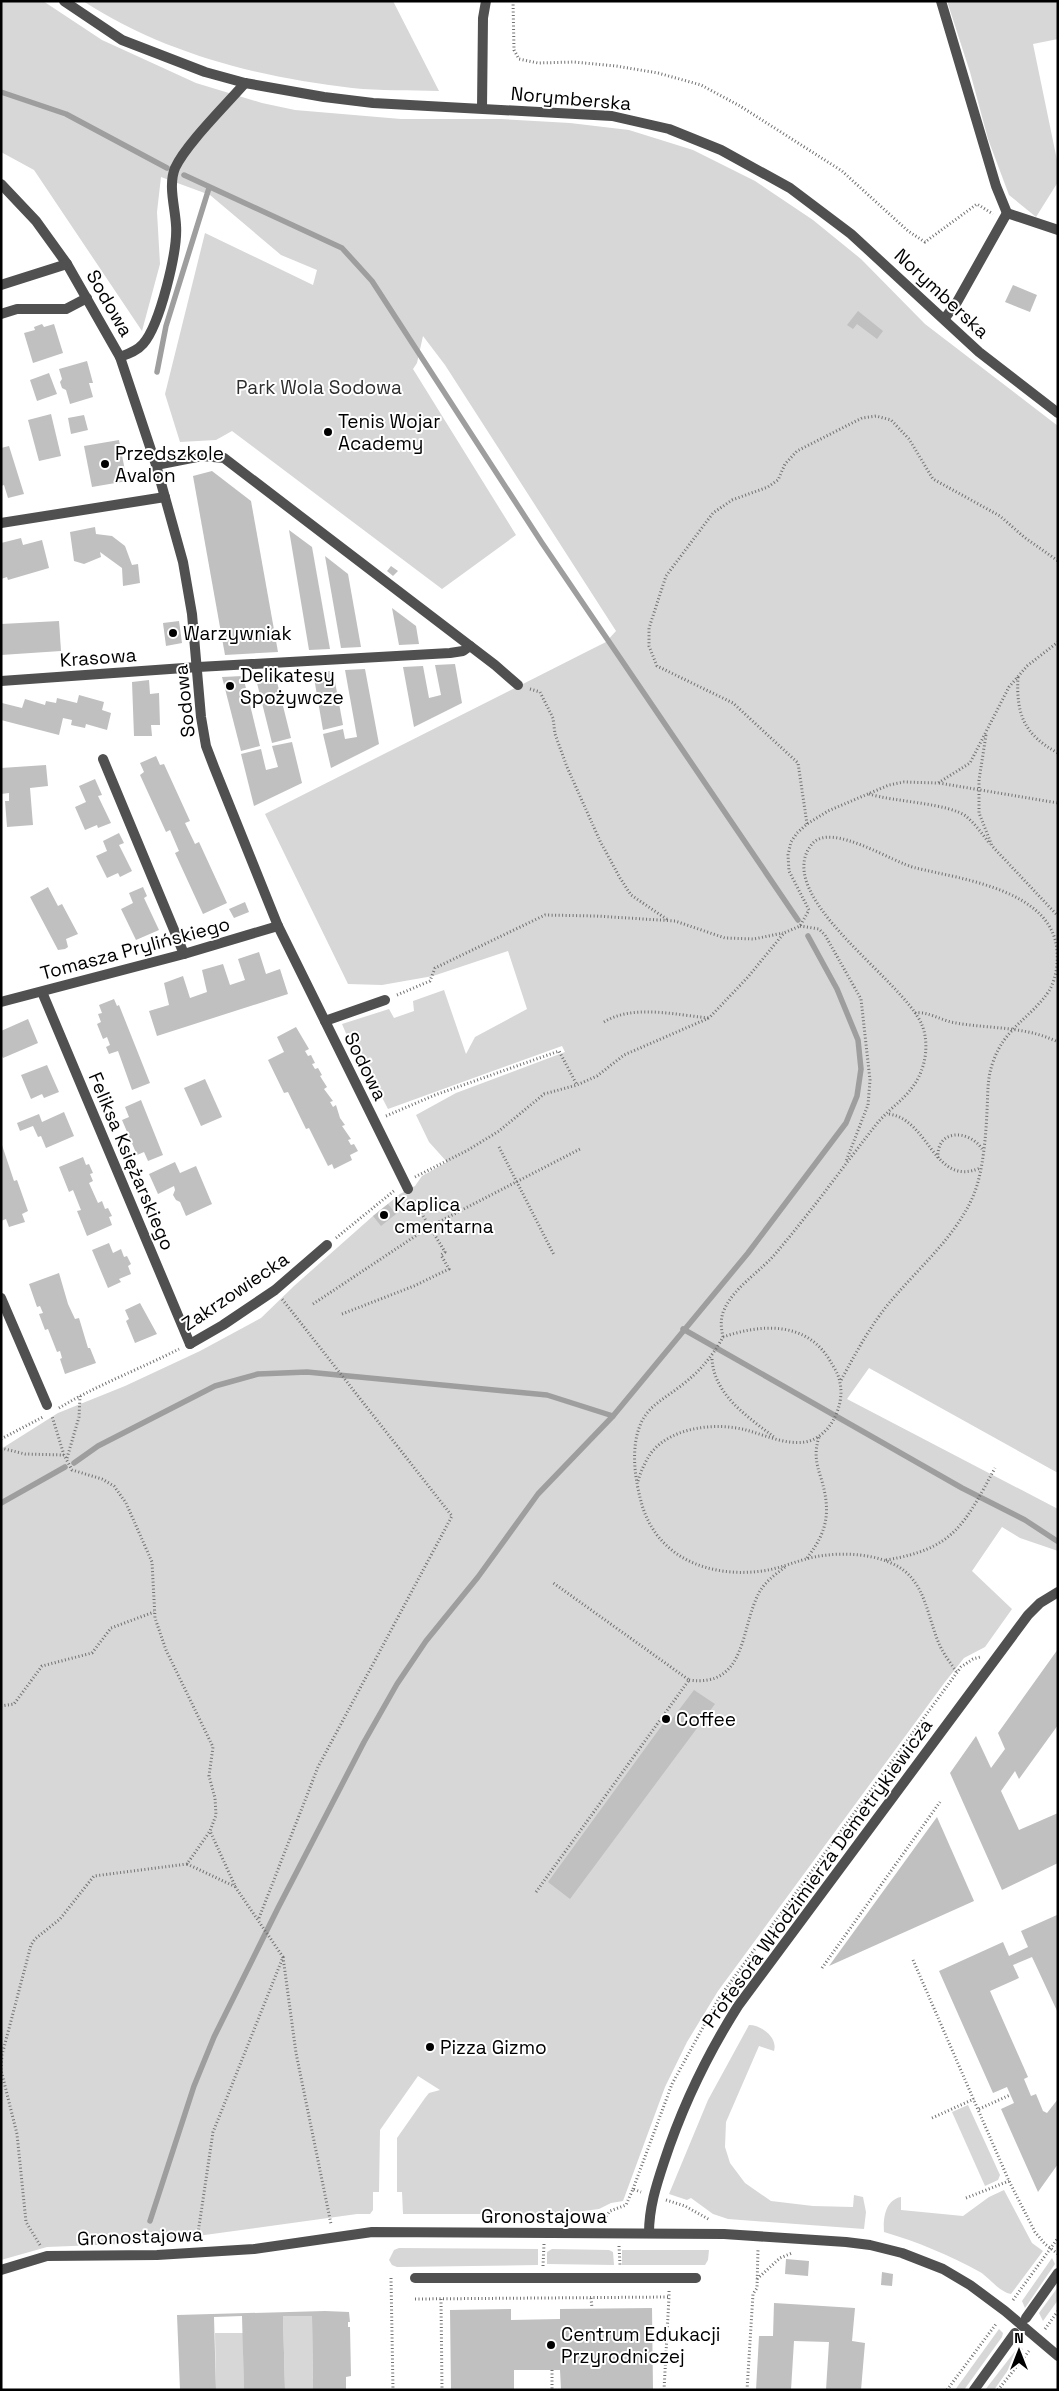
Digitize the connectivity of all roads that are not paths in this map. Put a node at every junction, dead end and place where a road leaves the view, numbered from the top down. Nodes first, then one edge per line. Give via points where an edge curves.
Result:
1 (64, 1) edge
2 (486, 1) edge
3 (941, 1) edge
4 (245, 83) junction
5 (482, 108) junction
6 (1, 184) edge
7 (1005, 217) junction
8 (1058, 230) edge
9 (67, 264) junction
10 (1, 284) edge
11 (87, 298) junction
12 (1, 314) edge
13 (945, 318) junction
14 (120, 357) junction
15 (1058, 413) edge
16 (156, 465) junction
17 (165, 497) junction
18 (1, 523) edge
19 (470, 646) junction
20 (198, 667) junction
21 (1, 681) edge
22 (518, 685) road end
23 (103, 759) dead end
24 (278, 926) junction
25 (184, 954) junction
26 (42, 992) junction
27 (385, 1000) road end
28 (1, 1002) edge
29 (325, 1021) junction
30 (406, 1186) road end
31 (327, 1245) road end
32 (1, 1298) edge
33 (190, 1344) joint
34 (49, 1409) road end
35 (1058, 1592) edge
36 (649, 2233) junction
37 (1, 2270) edge
38 (1058, 2273) edge
39 (415, 2278) dead end
40 (696, 2278) dead end
41 (1026, 2318) dead end
42 (1015, 2333) dead end
43 (1058, 2356) edge
44 (974, 2390) edge

1 - 4 street, Norymberska via 122,40 205,72
2 - 5 street
3 - 7 street
4 - 5 street, Norymberska via 324,98
4 - 14 street via 185,152 175,169 172,184 176,243 158,314 144,344
5 - 13 street, Norymberska via 612,116 669,129 721,150 790,188 824,213 862,242
6 - 9 street, Sodowa via 36,221
7 - 8 street
7 - 13 street
9 - 10 street
9 - 11 street, Sodowa
11 - 12 street via 66,309 17,309
11 - 14 street, Sodowa
13 - 15 street, Norymberska via 979,352
14 - 16 street, Sodowa
16 - 17 street, Sodowa
16 - 19 street via 202,456 224,458
17 - 18 street
17 - 20 street, Sodowa via 182,562
19 - 20 street, Krasowa via 450,653
19 - 22 street
20 - 21 street, Krasowa
20 - 24 street, Sodowa via 206,746
23 - 25 street
24 - 25 street, Tomasza Prylińskiego
24 - 29 street, Sodowa
25 - 26 street, Tomasza Prylińskiego
26 - 28 street, Tomasza Prylińskiego
26 - 33 street, Feliksa Księżarskiego
27 - 29 street
29 - 30 street, Sodowa
31 - 33 street, Zakrzowiecka via 275,1290
32 - 34 street
35 - 36 street, Profesora Włodzimierza Demetrykiewicza via 1022,1622 734,2012 701,2071 675,2130 651,2206
36 - 37 street, Gronostajowa via 372,2232 254,2249 47,2256
36 - 43 street, Gronostajowa via 759,2236 870,2245 902,2253 943,2269 991,2300
38 - 41 street
39 - 40 street
42 - 44 street

